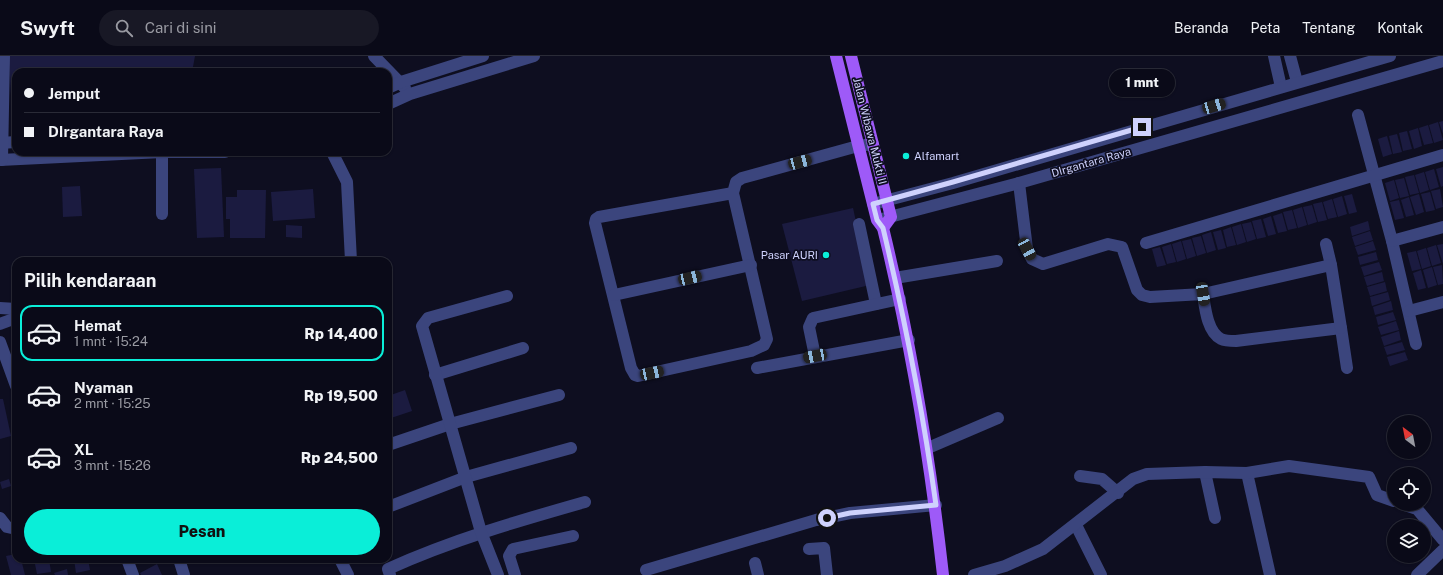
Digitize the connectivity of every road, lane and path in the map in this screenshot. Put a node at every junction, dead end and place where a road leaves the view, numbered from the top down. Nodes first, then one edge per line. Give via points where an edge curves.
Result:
1 (4, 56) edge
2 (374, 56) edge
3 (483, 56) edge
4 (534, 56) edge
5 (836, 56) edge
6 (851, 56) edge
7 (1274, 56) edge
8 (1290, 56) edge
9 (1390, 56) edge
10 (1396, 56) edge
11 (1443, 61) edge
12 (386, 68) edge
13 (1402, 72) junction
14 (392, 73) edge
15 (401, 82) junction
16 (1297, 82) junction
17 (392, 86) edge
18 (1281, 86) junction
19 (410, 94) junction
20 (392, 102) edge
21 (1214, 106) junction
22 (1358, 115) dead end
23 (1220, 125) junction
24 (12, 142) edge
25 (2, 143) edge
26 (873, 144) junction
27 (858, 146) junction
28 (1443, 155) edge
29 (82, 156) edge
30 (162, 156) edge
31 (334, 156) edge
32 (1, 160) edge
33 (1375, 175) junction
34 (953, 182) junction
35 (1019, 183) junction
36 (733, 193) junction
37 (957, 199) junction
38 (887, 200) junction
39 (873, 204) junction
40 (162, 214) dead end
41 (890, 217) junction
42 (859, 224) dead end
43 (880, 224) junction
44 (1443, 227) edge
45 (1392, 241) junction
46 (1146, 243) dead end
47 (1326, 244) dead end
48 (351, 257) edge
49 (997, 261) dead end
50 (751, 264) junction
51 (1331, 265) junction
52 (895, 278) junction
53 (1203, 294) junction
54 (614, 295) junction
55 (507, 296) dead end
56 (900, 299) junction
57 (1443, 302) edge
58 (876, 304) junction
59 (0, 308) edge
60 (12, 308) edge
61 (1408, 311) junction
62 (12, 320) edge
63 (0, 324) edge
64 (1341, 328) junction
65 (909, 340) junction
66 (0, 342) edge
67 (1416, 344) dead end
68 (523, 348) dead end
69 (815, 356) junction
70 (757, 368) dead end
71 (1347, 368) dead end
72 (435, 374) junction
73 (12, 375) edge
74 (559, 395) dead end
75 (998, 418) dead end
76 (450, 424) junction
77 (392, 444) edge
78 (571, 448) dead end
79 (928, 448) junction
80 (1205, 472) junction
81 (1247, 473) junction
82 (1080, 476) dead end
83 (466, 477) junction
84 (1118, 493) junction
85 (1387, 499) edge
86 (585, 502) dead end
87 (392, 505) edge
88 (936, 505) junction
89 (1419, 511) edge
90 (0, 518) edge
91 (1215, 518) dead end
92 (1076, 525) junction
93 (12, 528) edge
94 (481, 532) junction
95 (573, 536) dead end
96 (1443, 540) edge
97 (809, 549) dead end
98 (1443, 550) edge
99 (128, 563) edge
100 (180, 563) edge
101 (342, 563) edge
102 (387, 568) edge
103 (646, 570) dead end
104 (133, 575) edge
105 (184, 575) edge
106 (348, 575) edge
107 (498, 575) edge
108 (515, 575) edge
109 (827, 575) edge
110 (943, 575) edge
111 (974, 575) edge
112 (1101, 575) edge
113 (1270, 575) edge
114 (1417, 575) edge

1 - 25 street
2 - 12 street
3 - 15 street
4 - 19 street
5 - 27 main road, Jalan Wibawa Mukti II
6 - 26 main road, Jalan Wibawa Mukti II
7 - 18 street
8 - 16 street
9 - 16 street, DIrgantara Raya
10 - 13 street
11 - 13 street, DIrgantara Raya
13 - 23 street, DIrgantara Raya
14 - 15 street
15 - 17 street
15 - 19 street
16 - 18 street, DIrgantara Raya
18 - 21 street, DIrgantara Raya
19 - 20 street
21 - 23 street
21 - 34 street, DIrgantara Raya
22 - 33 street
23 - 35 street, DIrgantara Raya
24 - 25 street
25 - 32 street
26 - 27 street
26 - 38 main road, Jalan Wibawa Mukti II
27 - 36 street via 742,178 736,182
27 - 39 main road, Jalan Wibawa Mukti II
28 - 33 street
29 - 32 street
30 - 40 street
31 - 48 street via 347,182
33 - 45 street
33 - 46 street
34 - 37 street
34 - 38 street, DIrgantara Raya
35 - 37 street, DIrgantara Raya
35 - 53 street via 1027,249 1032,259 1043,264 1108,244 1122,247 1137,290 1142,295 1150,297
36 - 50 street
36 - 54 street via 599,216 595,223
37 - 41 street, DIrgantara Raya
38 - 39 street, DIrgantara Raya
38 - 41 main road, Jalan Wibawa Mukti II
39 - 43 main road, Jalan Wibawa Mukti II
41 - 43 main road
42 - 58 street
43 - 52 main road, Jalan Wibawa Mukti II
44 - 45 street
45 - 61 street
47 - 51 street
49 - 52 street
50 - 54 street
50 - 54 street via 767,339 764,345 751,351 634,375
51 - 53 street
51 - 64 street
52 - 56 main road, Jalan Wibawa Mukti II
53 - 64 street via 1205,310 1213,332 1221,340 1236,341
55 - 72 street via 428,318 422,326
56 - 58 street
56 - 65 main road, Jalan Wibawa Mukti II
57 - 61 street
58 - 69 street via 813,318 810,327
59 - 60 street
61 - 67 street
62 - 63 street
64 - 71 street
65 - 69 street
65 - 79 main road, Jalan Wibawa Mukti II
66 - 73 street
68 - 72 street
69 - 70 street
72 - 76 street
74 - 76 street
75 - 79 street
76 - 77 street
76 - 83 street
78 - 83 street
79 - 88 main road, Jalan Wibawa Mukti II
80 - 81 street
80 - 84 street via 1147,474 1133,479
80 - 91 street
81 - 85 street via 1289,466 1369,477 1377,495
81 - 113 street
82 - 84 street via 1102,480
83 - 87 street
83 - 94 street
84 - 92 street
86 - 94 street
88 - 103 street via 850,513 816,520
88 - 110 main road, Jalan Wibawa Mukti II
89 - 96 street
90 - 93 street via 7,527
92 - 111 street via 1043,549 1005,566
92 - 112 street
94 - 102 street
94 - 107 street
95 - 108 street via 513,549 509,556
97 - 109 street via 830,547
98 - 114 street
99 - 104 street
100 - 105 street
101 - 106 street

